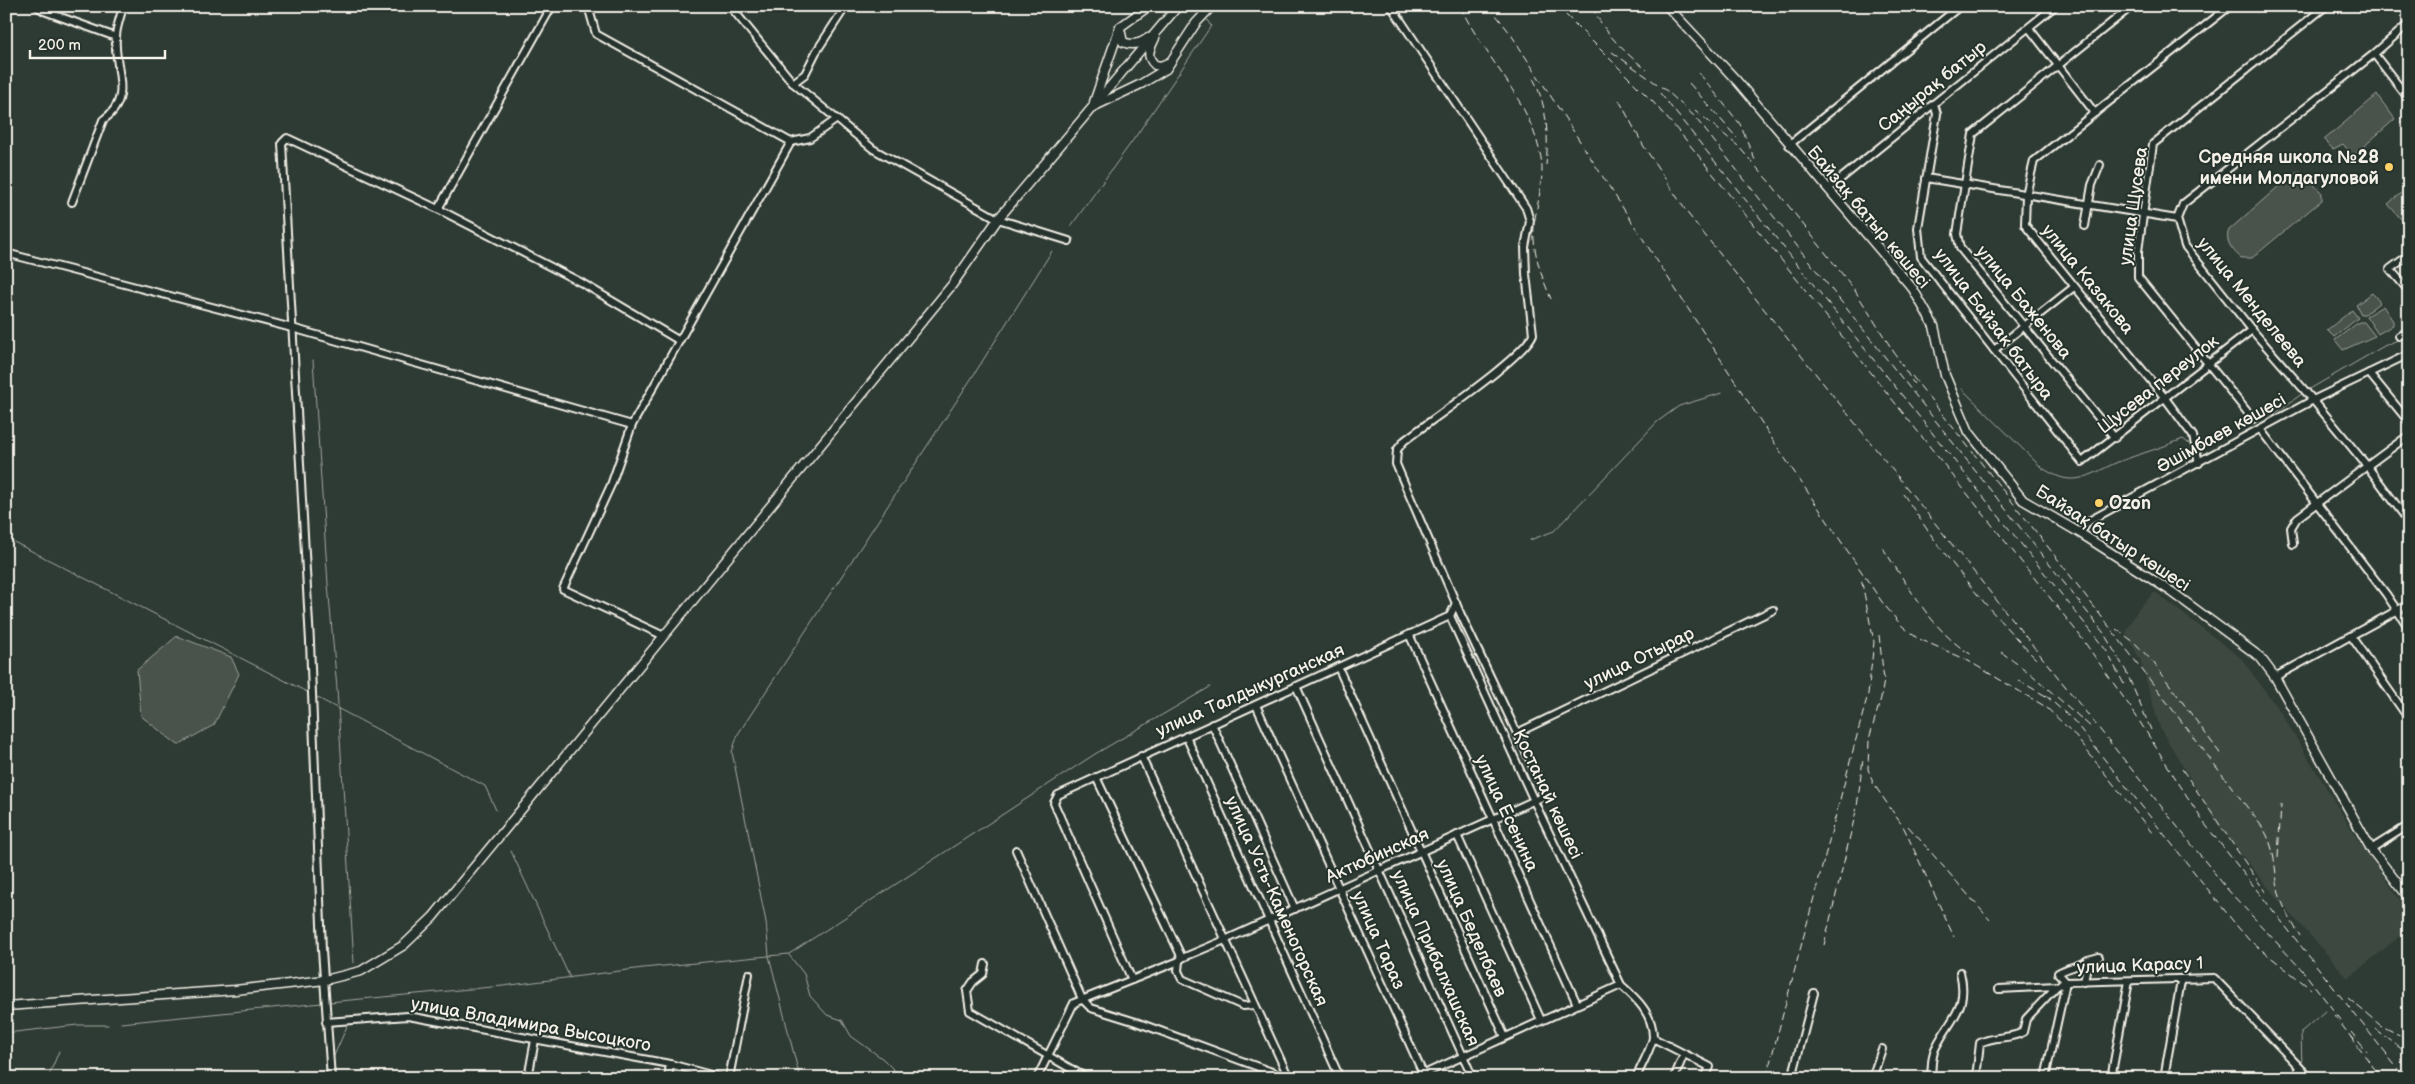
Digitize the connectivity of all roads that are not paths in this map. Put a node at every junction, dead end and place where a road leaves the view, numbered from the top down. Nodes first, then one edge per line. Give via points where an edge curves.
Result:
1 (38, 6) edge
2 (123, 6) edge
3 (552, 6) edge
4 (588, 6) edge
5 (730, 6) edge
6 (846, 6) edge
7 (1149, 6) edge
8 (1178, 6) edge
9 (1212, 6) edge
10 (1390, 6) edge
11 (1667, 6) edge
12 (1960, 6) edge
13 (2055, 6) edge
14 (2132, 6) edge
15 (2230, 6) edge
16 (2326, 6) edge
17 (1120, 27) junction
18 (2028, 28) junction
19 (2409, 29) edge
20 (1157, 32) junction
21 (116, 37) junction
22 (2374, 54) junction
23 (1172, 62) junction
24 (2060, 65) junction
25 (794, 83) junction
26 (2408, 97) edge
27 (1934, 104) junction
28 (1092, 108) junction
29 (2096, 113) junction
30 (837, 119) junction
31 (791, 142) junction
32 (1789, 144) junction
33 (2100, 165) dead end
34 (1926, 178) junction
35 (1965, 184) junction
36 (1828, 190) junction
37 (2026, 195) junction
38 (72, 202) dead end
39 (2090, 206) junction
40 (438, 208) junction
41 (2144, 214) junction
42 (998, 219) junction
43 (2177, 219) junction
44 (2085, 226) dead end
45 (1069, 241) dead end
46 (6, 253) edge
47 (2409, 255) edge
48 (2074, 287) junction
49 (2409, 291) edge
50 (2025, 326) junction
51 (292, 328) junction
52 (2252, 330) junction
53 (2409, 330) edge
54 (2399, 336) dead end
55 (678, 340) junction
56 (1994, 350) junction
57 (2409, 354) edge
58 (2209, 364) junction
59 (2369, 373) junction
60 (2165, 398) junction
61 (2313, 400) junction
62 (2253, 419) dead end
63 (2409, 422) edge
64 (632, 425) junction
65 (2260, 429) junction
66 (2409, 435) edge
67 (2115, 438) junction
68 (2082, 462) joint
69 (2199, 463) junction
70 (2368, 467) junction
71 (2318, 504) junction
72 (2409, 522) edge
73 (2080, 533) junction
74 (2293, 544) dead end
75 (1456, 603) junction
76 (2409, 604) edge
77 (1774, 610) dead end
78 (2396, 611) junction
79 (1450, 616) junction
80 (2409, 628) edge
81 (1409, 634) junction
82 (664, 636) junction
83 (2351, 636) junction
84 (1338, 667) junction
85 (2275, 678) junction
86 (1296, 686) junction
87 (1256, 705) junction
88 (2409, 719) edge
89 (1212, 724) junction
90 (1517, 734) junction
91 (1186, 736) junction
92 (1141, 756) junction
93 (1096, 777) junction
94 (1534, 801) junction
95 (1493, 819) junction
96 (2409, 825) edge
97 (1457, 835) junction
98 (2372, 849) junction
99 (1016, 850) dead end
100 (1421, 851) junction
101 (1380, 870) junction
102 (1339, 888) junction
103 (2409, 898) edge
104 (1294, 909) junction
105 (1269, 920) junction
106 (1225, 940) junction
107 (2099, 957) dead end
108 (1180, 959) junction
109 (2088, 960) junction
110 (985, 964) dead end
111 (1960, 972) dead end
112 (750, 974) dead end
113 (325, 980) junction
114 (1132, 980) junction
115 (2181, 981) junction
116 (2066, 982) junction
117 (2084, 982) junction
118 (2129, 982) junction
119 (1621, 985) junction
120 (2056, 986) junction
121 (1999, 989) dead end
122 (1814, 993) dead end
123 (1083, 999) junction
124 (1577, 1004) junction
125 (6, 1006) edge
126 (1255, 1006) junction
127 (1542, 1020) junction
128 (326, 1022) junction
129 (1505, 1037) junction
130 (1653, 1038) junction
131 (535, 1040) junction
132 (1882, 1049) dead end
133 (1049, 1054) junction
134 (1684, 1054) junction
135 (1463, 1056) junction
136 (670, 1064) junction
137 (2299, 1067) junction
138 (1288, 1076) edge
139 (1424, 1076) edge
140 (331, 1078) edge
141 (528, 1078) edge
142 (668, 1078) edge
143 (722, 1078) edge
144 (729, 1078) edge
145 (1037, 1078) edge
146 (1087, 1078) edge
147 (1340, 1078) edge
148 (1415, 1078) edge
149 (1473, 1078) edge
150 (1636, 1078) edge
151 (1674, 1078) edge
152 (1705, 1078) edge
153 (1792, 1078) edge
154 (1872, 1078) edge
155 (1931, 1078) edge
156 (1976, 1078) edge
157 (2045, 1078) edge
158 (2111, 1078) edge
159 (2164, 1078) edge
160 (2295, 1078) edge
161 (2310, 1078) edge

1 - 21 street
2 - 21 street
3 - 40 street
4 - 31 street via 596,34
5 - 25 street
6 - 25 street via 805,74
7 - 17 main road
8 - 20 main road
9 - 23 main road via 1196,23
10 - 75 street via 1526,208 1530,221 1525,247 1533,334 1530,342 1404,441 1396,454 1396,464
11 - 32 main road, Байзақ батыр көшесі via 1737,81
12 - 32 street
13 - 18 street, Саңырақ батыр
14 - 24 street, улица Баженова
15 - 29 street, улица Казакова
16 - 41 street, улица Щусева via 2153,144
17 - 20 main road via 1123,42 1130,45 1142,43
17 - 28 main road
18 - 24 street
18 - 27 street, Саңырақ батыр
19 - 22 street via 2406,26
20 - 23 main road via 1149,58 1155,65
20 - 28 main road
21 - 38 street via 122,78 119,103 113,114 103,120
22 - 26 street
22 - 43 street via 2183,204
23 - 28 main road via 1140,84
24 - 29 street
24 - 35 street, улица Баженова via 1973,134
25 - 30 street
27 - 34 street, улица Байзак батыра via 1937,114
27 - 36 street, Саңырақ батыр
28 - 42 main road
29 - 37 street, улица Казакова via 2034,161
30 - 31 street via 810,138
30 - 42 street via 873,149
31 - 55 street
32 - 36 main road, Байзақ батыр көшесі
33 - 39 street via 2092,185
34 - 35 street
34 - 56 street, улица Байзак батыра via 1918,228 1921,256
35 - 37 street
35 - 50 street, улица Баженова via 1957,234 1960,248
36 - 73 main road, Байзақ батыр көшесі via 1913,289 1934,326 1945,375 1969,432 2024,500
37 - 39 street
37 - 48 street, улица Казакова via 2026,226
39 - 41 street
39 - 44 street
40 - 51 street via 287,138 282,143
40 - 55 street via 582,283
41 - 43 street
41 - 58 street, улица Щусева via 2138,277
42 - 45 street
42 - 82 main road via 952,285
43 - 52 street, улица Менделеева via 2186,246
46 - 51 street
47 - 49 street via 2390,269
48 - 50 street
48 - 60 street, улица Казакова
50 - 56 street
50 - 67 street, улица Баженова
51 - 64 street
51 - 113 street
52 - 58 street, Щусева переулок
52 - 61 street, улица Менделеева
53 - 54 street
55 - 64 street
56 - 68 street, улица Байзак батыра
57 - 59 street, Әшімбаев көшесі
58 - 60 street, Щусева переулок
58 - 62 street, улица Щусева
59 - 61 street, Әшімбаев көшесі
59 - 63 street
60 - 67 street, Щусева переулок
60 - 69 street, улица Казакова via 2193,436
61 - 65 street, Әшімбаев көшесі
61 - 70 street, улица Менделеева
64 - 82 street via 612,485 563,589
65 - 69 street, Әшімбаев көшесі
65 - 71 street
66 - 70 street
67 - 68 street, Щусева переулок
69 - 73 street, Әшімбаев көшесі via 2089,521
70 - 71 street
70 - 72 street, улица Менделеева
71 - 74 street via 2298,518 2291,528
71 - 78 street
73 - 85 main road, Байзақ батыр көшесі via 2172,592 2260,657
75 - 79 street
75 - 90 street
76 - 78 street
77 - 90 street, улица Отырар
78 - 80 street
78 - 83 street
79 - 81 street, улица Талдыкурганская
79 - 94 street, Қостанай көшесі
81 - 84 street, улица Талдыкурганская
81 - 95 street, улица Есенина
82 - 113 main road via 433,918 404,945 361,971
83 - 85 street
83 - 88 street
84 - 86 street, улица Талдыкурганская
84 - 100 street, улица Беделбаев
85 - 98 main road, Байзақ батыр көшесі
86 - 87 street, улица Талдыкурганская
86 - 101 street, улица Прибалхашская
87 - 89 street, улица Талдыкурганская
87 - 102 street, улица Тараз
89 - 91 street, улица Талдыкурганская
89 - 104 street
90 - 94 street, Актюбинская via 1543,788 1542,796
91 - 92 street, улица Талдыкурганская
91 - 105 street, улица Усть-Каменогорская
92 - 93 street, улица Талдыкурганская
92 - 106 street
93 - 108 street
93 - 114 street, улица Талдыкурганская via 1058,795 1054,803
94 - 95 street, Актюбинская
94 - 119 street, Қостанай көшесі
95 - 97 street, Актюбинская
95 - 124 street, улица Есенина
96 - 98 street
97 - 100 street, Актюбинская
97 - 127 street
98 - 103 main road, Байзақ батыр көшесі
99 - 123 street
100 - 101 street, Актюбинская
100 - 129 street, улица Беделбаев
101 - 102 street, Актюбинская
101 - 135 street, улица Прибалхашская
102 - 104 street, Актюбинская
102 - 139 street, улица Тараз
104 - 105 street, Актюбинская
105 - 106 street, Актюбинская
105 - 147 street, улица Усть-Каменогорская
106 - 108 street, Актюбинская
106 - 126 street
107 - 109 street
108 - 114 street, Актюбинская
108 - 126 street via 1178,971 1182,979 1243,1006
109 - 116 street, улица Карасу 1 via 2070,965 2058,973
109 - 117 street
110 - 133 street via 983,974 967,990 970,1011
111 - 155 street via 1963,999 1934,1048
112 - 144 street
113 - 125 main road via 234,990
113 - 128 street
114 - 123 street, Актюбинская
115 - 118 street, улица Карасу 1
115 - 137 street, улица Карасу 1 via 2214,978
115 - 159 street
116 - 117 street, улица Карасу 1
116 - 120 street
116 - 157 street
117 - 118 street, улица Карасу 1
118 - 158 street
119 - 124 street
119 - 130 street via 1639,1000 1646,1011
120 - 121 street
120 - 156 street via 2026,1018 2023,1032 2014,1036 1991,1037 1980,1043
122 - 153 street
123 - 133 street via 1074,1002
123 - 138 street via 1091,1008
124 - 127 street
126 - 138 street
127 - 129 street
128 - 131 street, улица Владимира Высоцкого via 408,1016
128 - 140 street
129 - 135 street
130 - 134 street
130 - 150 street
131 - 136 street, улица Владимира Высоцкого
131 - 141 street
132 - 154 street
133 - 145 street
133 - 146 street
134 - 151 street
134 - 152 street via 1710,1067
135 - 139 street
135 - 149 street, улица Прибалхашская
136 - 142 street, улица Владимира Высоцкого
136 - 143 street, улица Владимира Высоцкого
137 - 160 street
137 - 161 street
139 - 148 street

